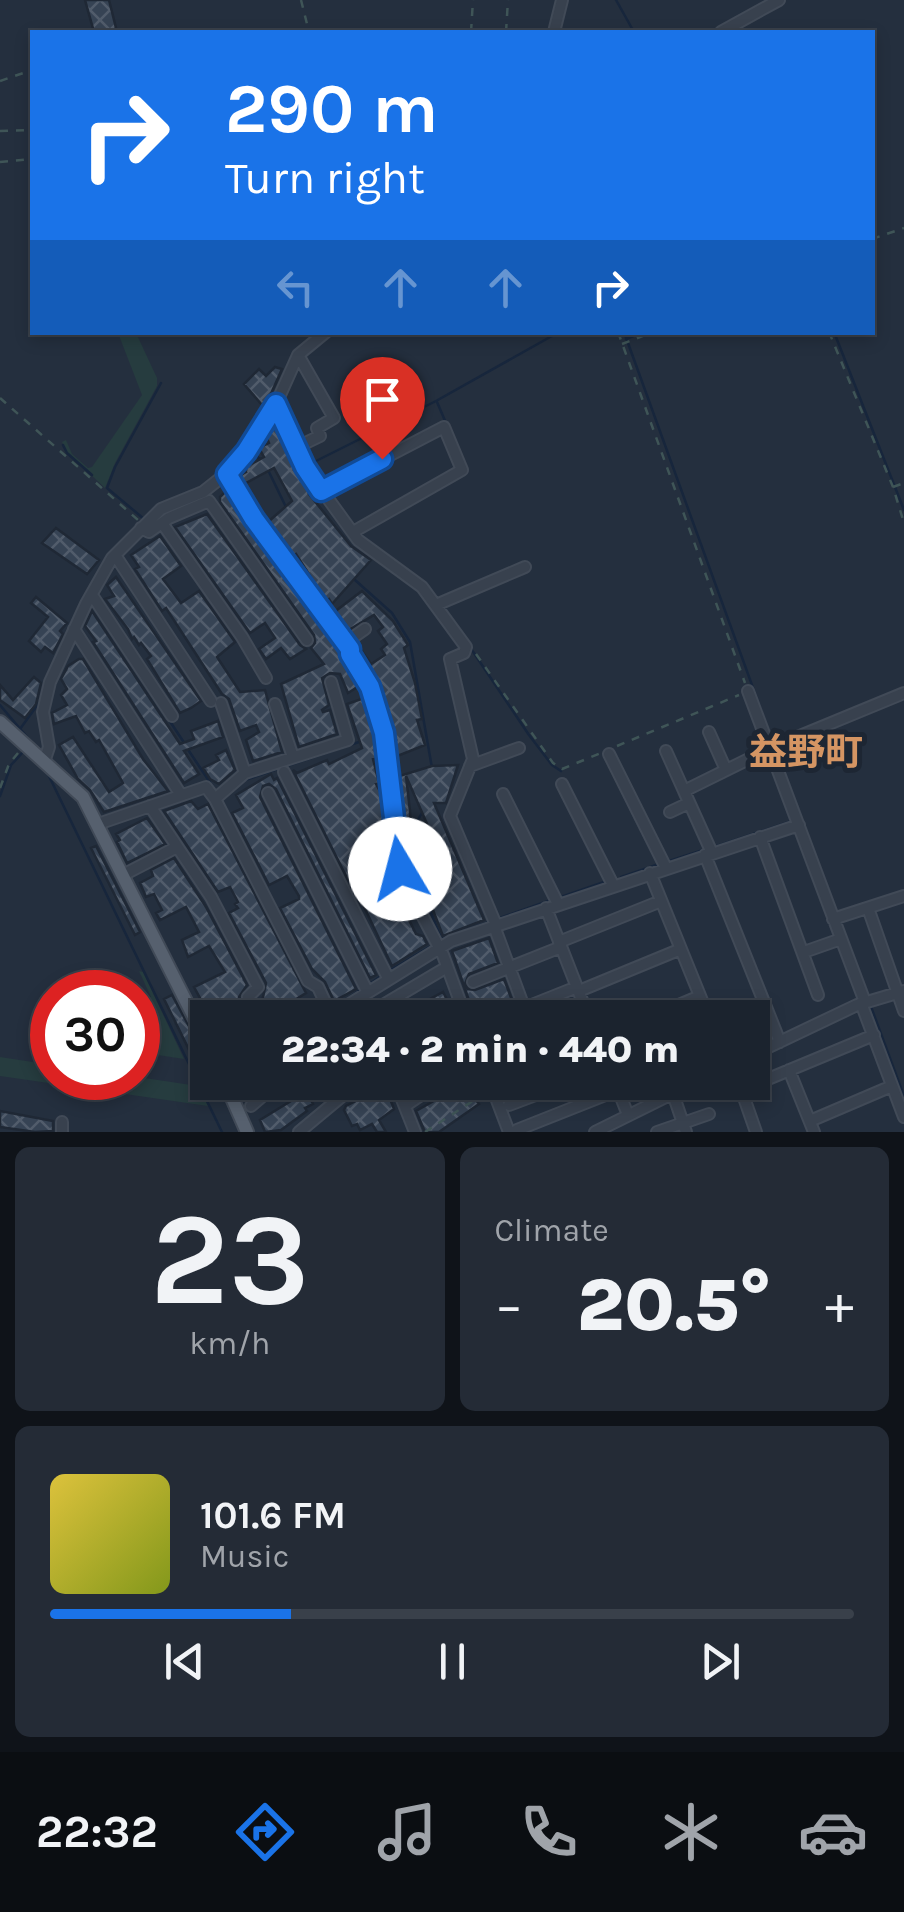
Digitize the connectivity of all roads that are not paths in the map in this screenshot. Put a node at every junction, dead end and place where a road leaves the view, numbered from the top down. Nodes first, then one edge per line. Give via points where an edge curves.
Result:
1 (562, 0) edge
2 (780, 0) edge
3 (554, 30) edge
4 (726, 30) edge
5 (322, 335) edge
6 (298, 355) junction
7 (276, 404) junction
8 (296, 448) junction
9 (229, 476) junction
10 (321, 491) junction
11 (206, 496) junction
12 (162, 523) junction
13 (140, 525) junction
14 (352, 532) junction
15 (115, 555) junction
16 (525, 567) dead end
17 (92, 596) junction
18 (439, 603) junction
19 (74, 629) junction
20 (365, 630) dead end
21 (307, 640) dead end
22 (346, 643) junction
23 (266, 678) dead end
24 (331, 682) dead end
25 (748, 691) road end
26 (904, 693) edge
27 (276, 704) dead end
28 (172, 716) dead end
29 (0, 722) edge
30 (709, 732) dead end
31 (772, 747) junction
32 (519, 748) dead end
33 (666, 751) dead end
34 (609, 754) dead end
35 (293, 757) junction
36 (44, 762) junction
37 (470, 766) junction
38 (726, 770) junction
39 (245, 772) junction
40 (284, 772) dead end
41 (562, 784) dead end
42 (684, 790) junction
43 (268, 793) dead end
44 (503, 794) dead end
45 (181, 795) junction
46 (215, 799) junction
47 (690, 803) junction
48 (152, 808) junction
49 (670, 812) dead end
50 (98, 824) junction
51 (798, 824) junction
52 (314, 832) junction
53 (760, 837) junction
54 (293, 843) junction
55 (177, 847) junction
56 (709, 851) junction
57 (665, 864) junction
58 (650, 873) junction
59 (123, 875) junction
60 (612, 885) junction
61 (904, 896) edge
62 (662, 900) junction
63 (556, 901) junction
64 (546, 908) junction
65 (868, 908) junction
66 (837, 918) junction
67 (495, 922) junction
68 (841, 938) junction
69 (560, 945) junction
70 (442, 946) junction
71 (681, 949) junction
72 (804, 952) junction
73 (510, 968) junction
74 (442, 970) dead end
75 (388, 978) junction
76 (473, 982) dead end
77 (578, 989) junction
78 (367, 991) junction
79 (901, 992) edge
80 (700, 996) junction
81 (818, 996) dead end
82 (356, 998) joint
83 (249, 1000) edge
84 (323, 1000) edge
85 (353, 1000) edge
86 (391, 1000) edge
87 (460, 1000) edge
88 (521, 1000) edge
89 (554, 1000) edge
90 (582, 1000) edge
91 (691, 1000) edge
92 (702, 1000) edge
93 (865, 1001) junction
94 (190, 1009) edge
95 (904, 1011) edge
96 (874, 1035) junction
97 (779, 1040) junction
98 (770, 1045) edge
99 (789, 1070) junction
100 (770, 1077) edge
101 (892, 1086) junction
102 (234, 1100) edge
103 (258, 1100) edge
104 (337, 1100) edge
105 (402, 1100) edge
106 (414, 1100) edge
107 (496, 1100) edge
108 (521, 1100) edge
109 (558, 1100) edge
110 (587, 1100) edge
111 (622, 1100) edge
112 (653, 1100) edge
113 (675, 1100) edge
114 (745, 1100) edge
115 (509, 1105) dead end
116 (251, 1106) dead end
117 (405, 1106) junction
118 (626, 1110) dead end
119 (563, 1112) junction
120 (709, 1114) dead end
121 (904, 1116) edge
122 (812, 1126) edge
123 (685, 1127) edge
124 (610, 1128) edge
125 (513, 1131) edge
126 (247, 1132) edge
127 (300, 1132) edge
128 (415, 1132) edge
129 (594, 1132) edge
130 (658, 1132) edge
131 (756, 1132) edge

1 - 3 street
2 - 4 street
5 - 6 street
6 - 7 street
6 - 8 street via 334,418 318,428 320,436
7 - 8 street
7 - 9 street
8 - 10 street
9 - 11 street
9 - 22 street
10 - 14 street
10 - 14 street via 444,427 462,470
11 - 12 street
11 - 13 street via 164,507
11 - 21 street
12 - 13 street via 148,532
12 - 23 street
13 - 15 street
14 - 18 street
15 - 17 street
15 - 39 street via 216,702
16 - 18 street
17 - 19 street
17 - 28 street
18 - 37 street via 466,647 450,659
19 - 36 street via 43,712 49,748
19 - 45 street
20 - 22 street
22 - 70 street via 370,687 384,734 400,869
24 - 35 street via 348,740
25 - 31 street
26 - 31 street
27 - 35 street
29 - 36 main road
30 - 38 street
31 - 38 street
31 - 51 street
32 - 37 street
33 - 42 street
34 - 57 street
35 - 39 street
36 - 50 main road via 82,797
37 - 67 street via 450,816
38 - 42 street
39 - 46 street
40 - 52 street
41 - 60 street
42 - 47 street
43 - 54 street
44 - 63 street
45 - 46 street via 206,787
45 - 48 street
46 - 84 street
47 - 49 street
47 - 56 street
48 - 50 street
48 - 55 street
50 - 59 main road
51 - 53 street
51 - 66 street
52 - 54 street
52 - 75 street
53 - 56 street
53 - 72 street
54 - 78 street
55 - 59 street
55 - 83 street via 258,988
56 - 57 street
56 - 97 street
57 - 58 street
58 - 60 street
58 - 62 street
59 - 94 main road
60 - 63 street
61 - 65 street
62 - 69 street
62 - 71 street
63 - 64 street
64 - 67 street
64 - 69 street
65 - 66 street
65 - 79 street
66 - 68 street
67 - 70 street
67 - 73 street
68 - 72 street
68 - 93 street
69 - 73 street
69 - 77 street
70 - 75 street
70 - 87 street
71 - 77 street
71 - 80 street
72 - 81 street
73 - 76 street
73 - 88 street
74 - 86 street
75 - 78 street
77 - 89 street
77 - 90 street
78 - 82 street
79 - 93 street
79 - 95 street
80 - 91 street
80 - 92 street
82 - 85 street
93 - 96 street
93 - 97 street
96 - 99 street
96 - 101 street
97 - 98 street
99 - 100 street
99 - 122 street
101 - 121 street
101 - 122 street
102 - 126 main road
103 - 116 street
104 - 127 street
105 - 117 street
106 - 117 street
107 - 125 street
108 - 115 street
109 - 119 street
110 - 119 street
111 - 118 street
112 - 124 street
113 - 123 street
114 - 131 street
117 - 128 street
119 - 125 street
120 - 123 street
123 - 130 street
124 - 129 street

